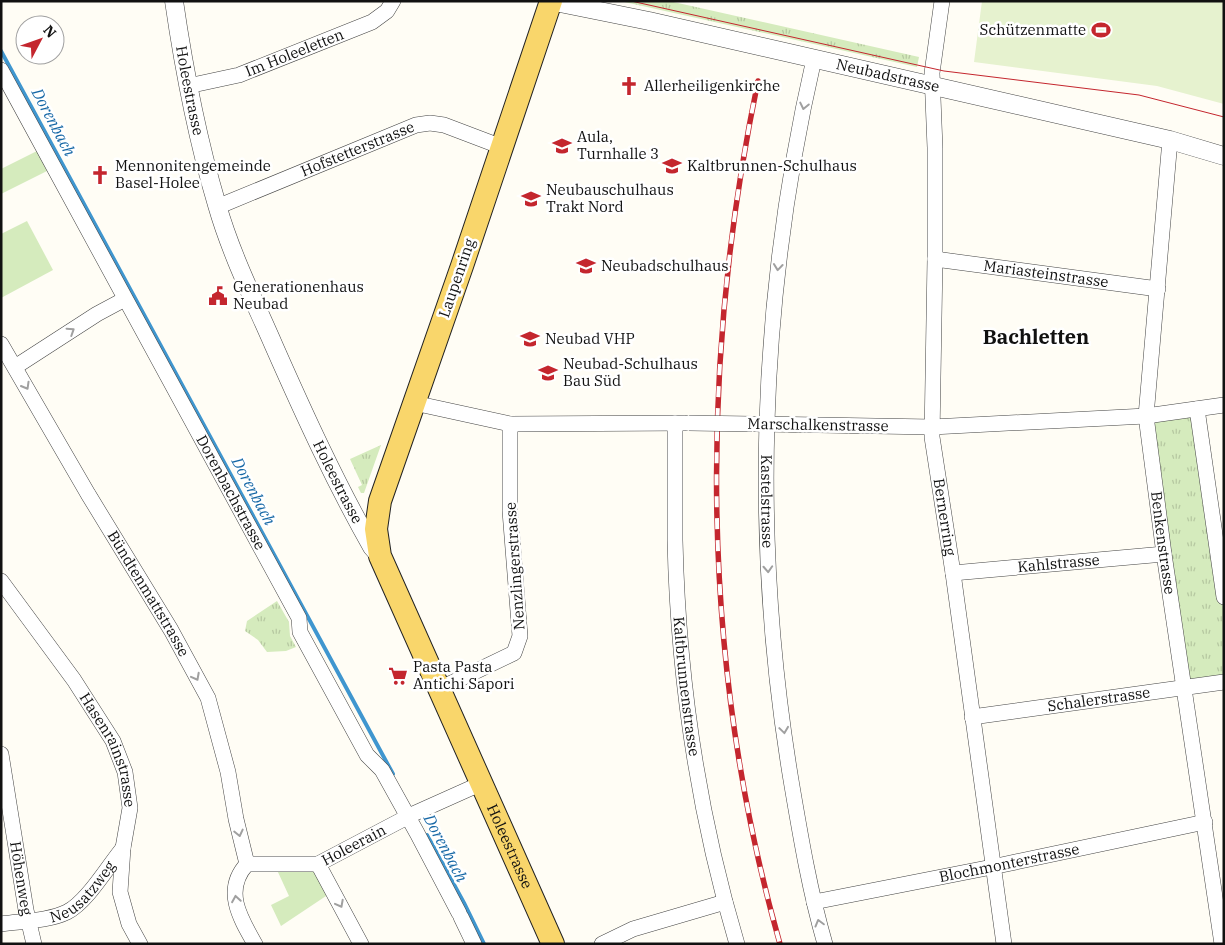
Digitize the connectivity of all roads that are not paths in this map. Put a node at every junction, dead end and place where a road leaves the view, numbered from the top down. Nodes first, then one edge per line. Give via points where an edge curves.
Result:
1 (174, 1) edge
2 (393, 1) edge
3 (551, 1) edge
4 (942, 1) edge
5 (814, 59) junction
6 (1, 70) edge
7 (188, 86) junction
8 (932, 86) junction
9 (1170, 140) junction
10 (502, 147) junction
11 (1224, 156) edge
12 (218, 207) junction
13 (935, 259) junction
14 (1158, 289) junction
15 (125, 299) junction
16 (1, 344) edge
17 (15, 367) junction
18 (414, 403) junction
19 (1224, 405) edge
20 (1197, 409) junction
21 (1146, 416) junction
22 (682, 423) junction
23 (510, 424) junction
24 (759, 424) junction
25 (932, 426) junction
26 (1220, 547) edge
27 (1164, 554) junction
28 (380, 556) junction
29 (952, 573) junction
30 (1, 582) edge
31 (1224, 597) edge
32 (1224, 682) edge
33 (1185, 688) junction
34 (438, 689) junction
35 (972, 717) junction
36 (1, 754) edge
37 (480, 784) junction
38 (414, 814) junction
39 (1205, 822) junction
40 (123, 848) junction
41 (247, 864) junction
42 (318, 864) junction
43 (992, 867) junction
44 (725, 902) junction
45 (814, 902) junction
46 (28, 920) junction
47 (1, 924) edge
48 (34, 944) edge
49 (140, 944) edge
50 (255, 944) edge
51 (361, 944) edge
52 (474, 944) edge
53 (553, 944) edge
54 (602, 944) edge
55 (737, 944) edge
56 (825, 944) edge
57 (1004, 944) edge
58 (1222, 944) edge

1 - 7 street, Holeestrasse
2 - 7 street, Im Holeeletten via 380,17 364,25 239,75
3 - 5 street, Neubadstrasse
3 - 10 main road, Laupenring
4 - 8 street, Bernerring
5 - 8 street, Neubadstrasse
5 -> 24 street, Kastelstrasse via 780,245
6 - 15 street, Dorenbachstrasse
7 - 12 street, Holeestrasse
8 - 9 street, Neubadstrasse
8 - 13 street, Bernerring
9 - 11 street, Neubadstrasse
9 - 14 street, Benkenstrasse
10 - 12 street, Hofstetterstrasse via 444,125 430,123
10 - 18 main road, Laupenring
12 - 28 street, Holeestrasse via 232,250 326,460 351,510
13 - 14 street, Mariasteinstrasse
13 - 25 street, Bernerring
14 - 21 street, Benkenstrasse
17 -> 15 street
15 - 38 street, Dorenbachstrasse via 299,618 300,632 367,755
16 - 17 street, Bündtenmattstrasse
17 -> 41 street, Bündtenmattstrasse via 208,698 228,772
18 - 23 street, Marschalkenstrasse
18 - 28 main road, Laupenring via 380,501 376,529
19 - 20 street, Marschalkenstrasse
20 - 21 street, Marschalkenstrasse
20 - 26 street
21 - 25 street, Marschalkenstrasse
21 - 27 street, Benkenstrasse
22 - 23 street, Marschalkenstrasse
22 - 24 street, Marschalkenstrasse, bridge
22 - 44 street, Kaltbrunnenstrasse via 675,542 679,616 696,768
23 - 34 street, Nenzlingerstrasse via 510,511 520,636 517,649
24 - 25 street, Marschalkenstrasse
24 -> 45 street, Kastelstrasse via 773,645 789,766
25 - 29 street, Bernerring
26 - 31 street
27 - 29 street, Kahlstrasse
27 - 33 street, Benkenstrasse
28 - 34 main road, Holeestrasse
29 - 35 street, Bernerring
30 - 40 street, Hasenrainstrasse via 74,680 113,741 125,772 130,808
32 - 33 street, Schalerstrasse
33 - 35 street, Schalerstrasse
33 - 39 street, Benkenstrasse
34 - 37 main road, Holeestrasse
35 - 43 street, Bernerring
36 - 46 street, Höhenweg
37 - 38 street, Holeerain
37 - 53 main road, Holeestrasse
38 - 42 street, Holeerain
38 - 52 street, Dorenbachstrasse
39 - 43 street, Blochmonterstrasse
39 - 58 street, Benkenstrasse
40 - 46 street, Neusatzweg via 89,893 67,912
40 - 49 street, Hasenrainstrasse via 120,892 129,924
41 - 42 street, Holeerain
50 -> 41 street via 234,901 235,881
42 -> 51 street
43 - 45 street, Blochmonterstrasse
43 - 57 street, Bernerring
44 - 54 street via 633,929
44 - 55 street, Kaltbrunnenstrasse
56 -> 45 street, Kastelstrasse
46 - 47 street, Neusatzweg
46 - 48 street, Höhenweg

